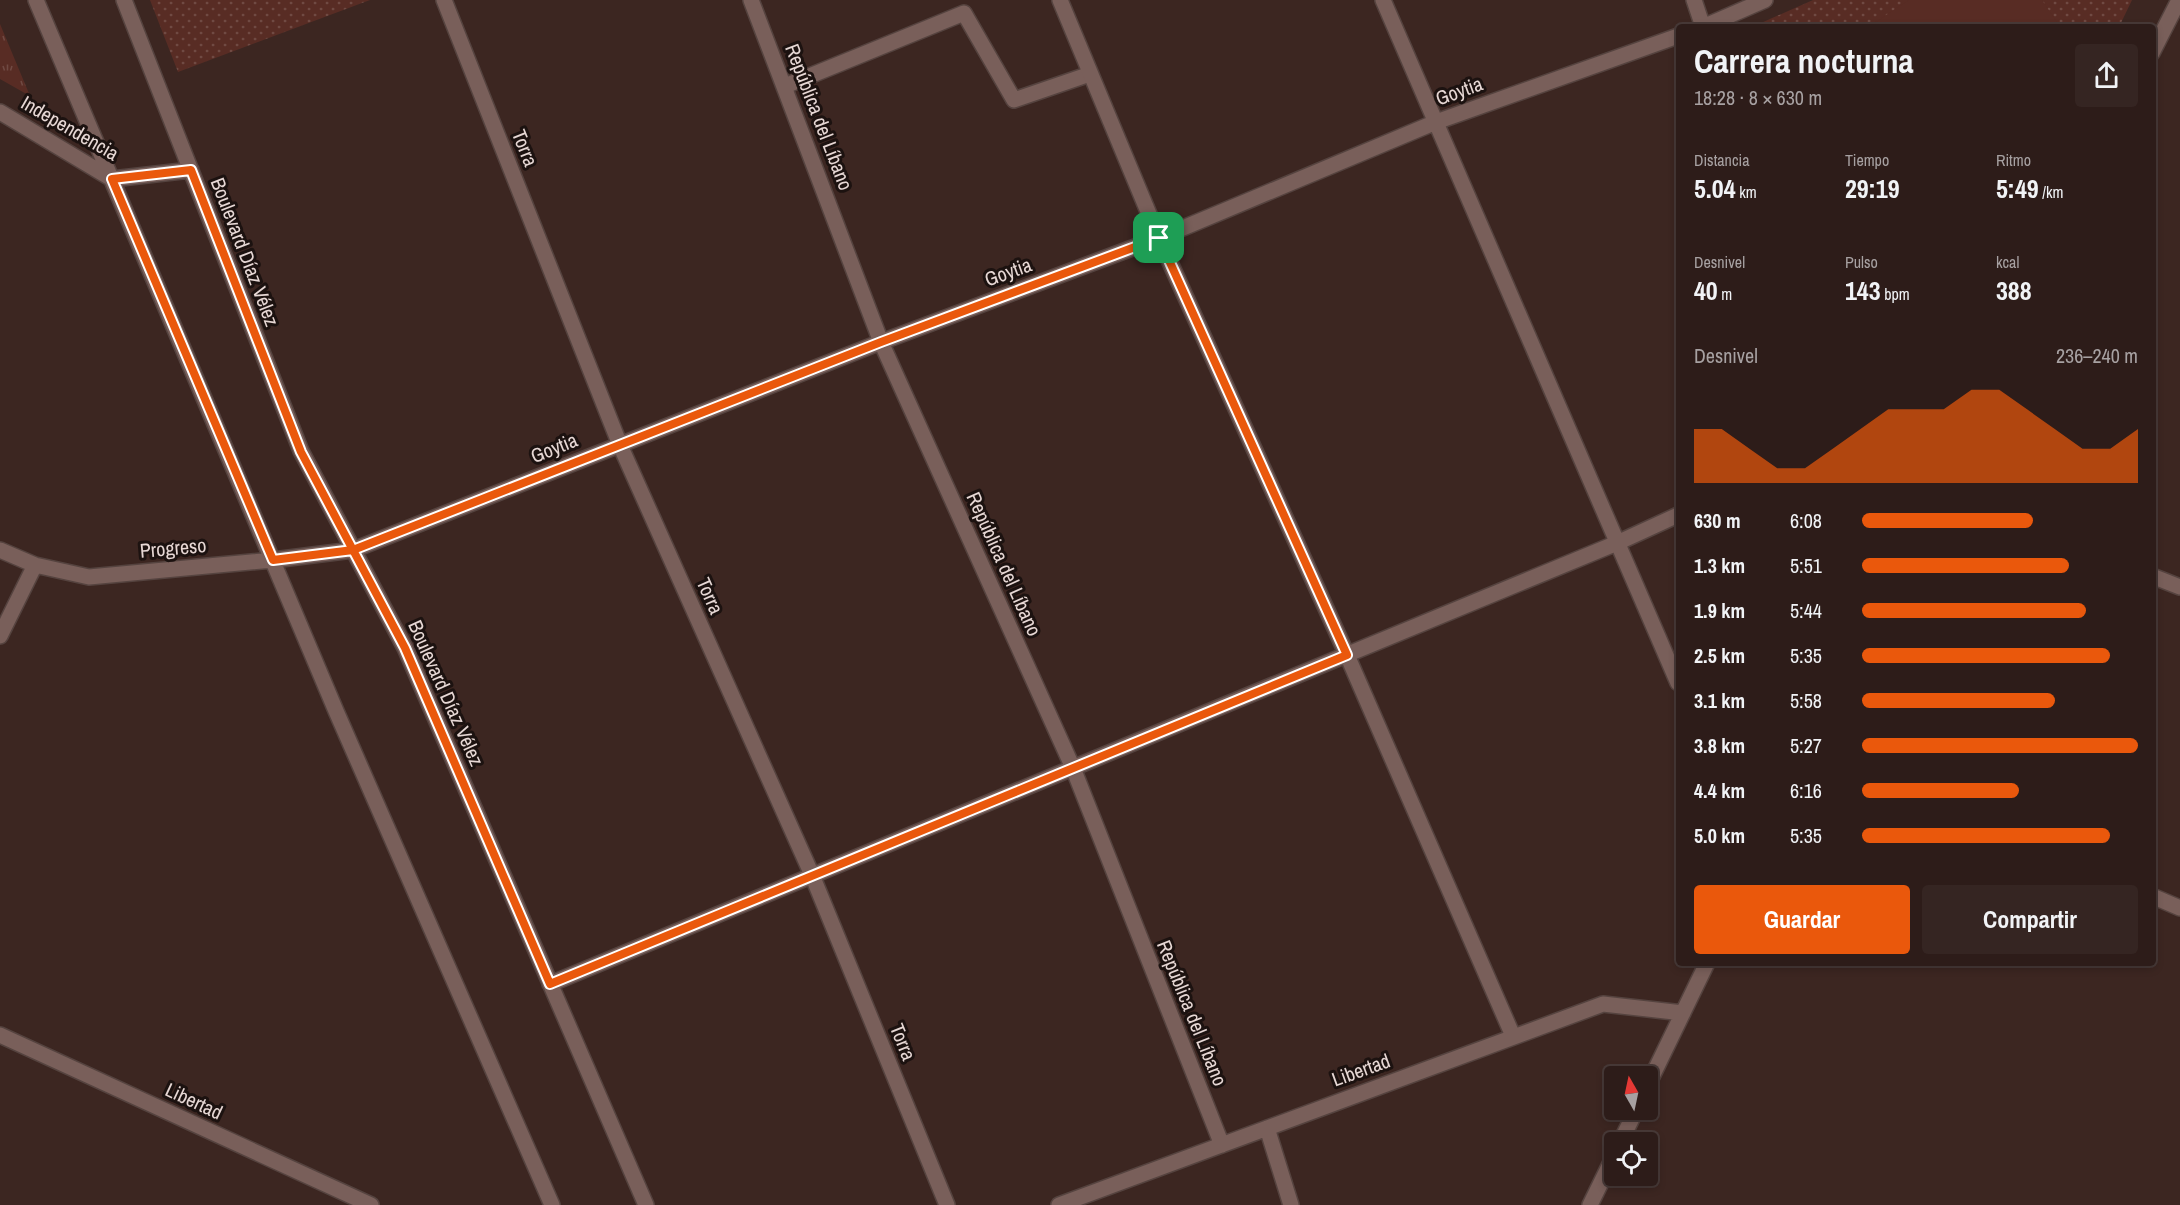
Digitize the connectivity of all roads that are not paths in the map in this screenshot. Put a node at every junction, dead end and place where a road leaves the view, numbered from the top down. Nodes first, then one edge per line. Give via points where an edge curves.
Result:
1 (36, 0) edge
2 (124, 0) edge
3 (444, 0) edge
4 (751, 0) edge
5 (1060, 0) edge
6 (1383, 0) edge
7 (1694, 0) edge
8 (1765, 0) edge
9 (2179, 0) edge
10 (1702, 24) edge
11 (1710, 24) edge
12 (1676, 37) edge
13 (2156, 45) edge
14 (1090, 74) junction
15 (785, 86) junction
16 (0, 112) edge
17 (1436, 122) junction
18 (191, 170) junction
19 (112, 179) junction
20 (1159, 238) junction
21 (881, 342) junction
22 (620, 445) junction
23 (1676, 516) edge
24 (1617, 543) junction
25 (0, 550) edge
26 (353, 550) junction
27 (273, 560) junction
28 (35, 565) junction
29 (2156, 578) edge
30 (2180, 587) edge
31 (0, 636) edge
32 (1347, 655) junction
33 (1676, 678) edge
34 (1073, 768) junction
35 (812, 875) junction
36 (2156, 898) edge
37 (2180, 908) edge
38 (1706, 966) edge
39 (550, 984) junction
40 (1683, 1013) junction
41 (0, 1035) edge
42 (1513, 1036) junction
43 (1658, 1066) edge
44 (1267, 1128) junction
45 (1222, 1145) junction
46 (1604, 1176) edge
47 (364, 1203) edge
48 (552, 1205) edge
49 (646, 1205) edge
50 (947, 1205) edge
51 (1059, 1205) edge
52 (1292, 1205) edge
53 (1590, 1205) edge

1 - 19 street
2 - 18 street, Boulevard Díaz Vélez
3 - 22 street, Torra
4 - 15 street, República del Líbano
5 - 14 street
6 - 17 street
7 - 10 street
8 - 11 street
9 - 13 street
12 - 17 street, Goytia
14 - 15 street via 1014,100 964,13
14 - 20 street
15 - 21 street, República del Líbano
16 - 19 street, Independencia
17 - 20 street, Goytia
17 - 24 street
18 - 19 street, Independencia
18 - 26 street, Boulevard Díaz Vélez via 301,452
19 - 27 street
20 - 21 street, Goytia
20 - 32 street
21 - 22 street, Goytia
21 - 34 street, República del Líbano
22 - 26 street, Goytia
22 - 35 street, Torra
23 - 24 street
24 - 32 street
24 - 33 street
25 - 28 street, Progreso
26 - 27 street, Progreso
26 - 39 street, Boulevard Díaz Vélez via 405,648
27 - 28 street, Progreso via 89,577
27 - 48 street
28 - 31 street
29 - 30 street
32 - 34 street
32 - 42 street
34 - 35 street
34 - 45 street, República del Líbano
35 - 39 street
35 - 50 street, Torra
36 - 37 street
38 - 40 street
39 - 49 street, Boulevard Díaz Vélez
40 - 42 street, Libertad via 1603,1004
40 - 43 street
41 - 47 street, Libertad
42 - 44 street, Libertad
44 - 45 street, Libertad
44 - 52 street
45 - 51 street, Libertad
46 - 53 street

